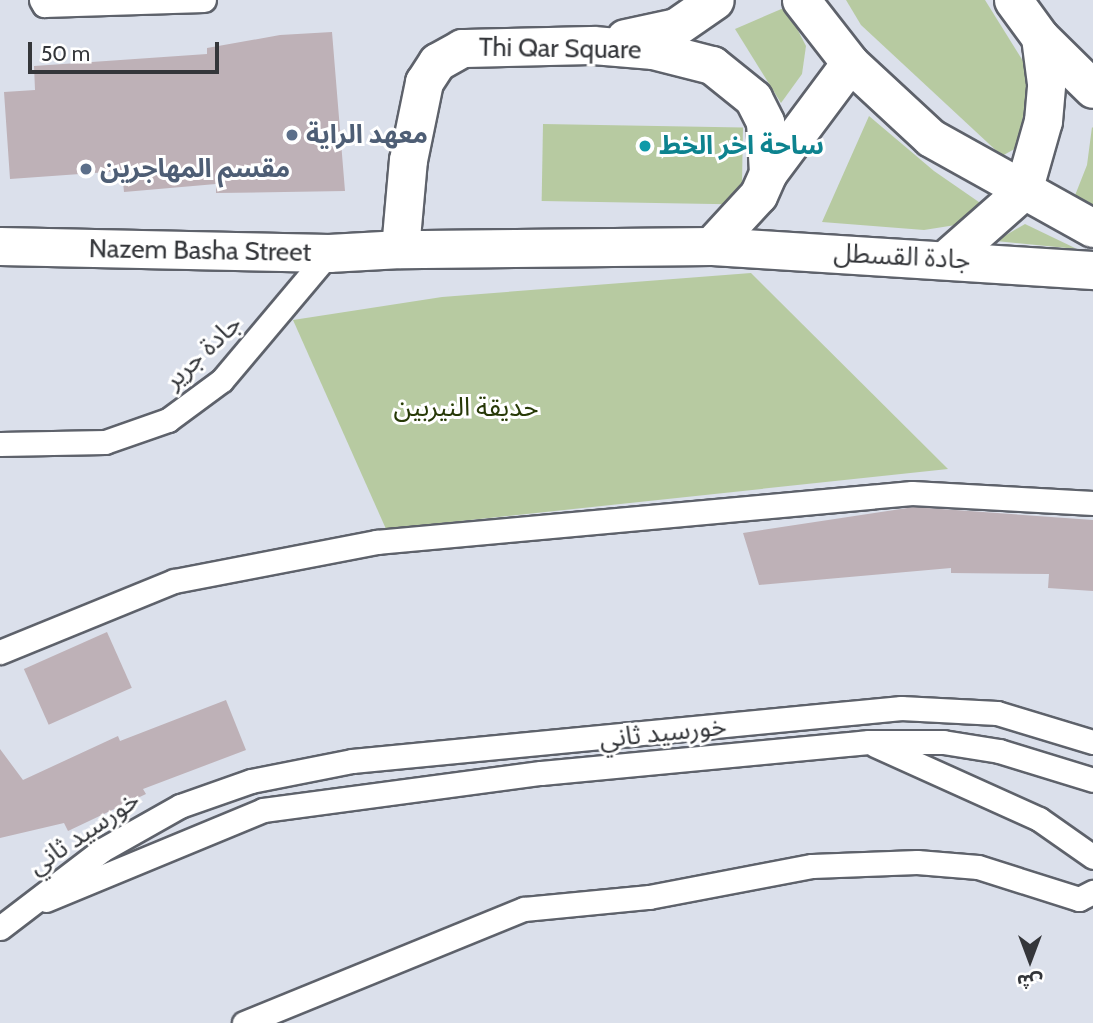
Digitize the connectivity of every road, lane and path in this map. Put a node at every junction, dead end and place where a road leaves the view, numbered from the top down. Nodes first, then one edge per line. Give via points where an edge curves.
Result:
1 (41, 0) edge
2 (204, 0) edge
3 (715, 0) edge
4 (801, 0) edge
5 (1013, 0) edge
6 (1040, 37) junction
7 (593, 45) junction
8 (850, 63) junction
9 (1093, 89) edge
10 (768, 173) junction
11 (1023, 191) junction
12 (1093, 228) edge
13 (0, 246) edge
14 (711, 246) junction
15 (400, 249) junction
16 (328, 253) junction
17 (947, 258) junction
18 (1093, 270) edge
19 (0, 444) edge
20 (1093, 503) edge
21 (0, 652) edge
22 (869, 742) junction
23 (1093, 742) edge
24 (1093, 780) edge
25 (1093, 857) edge
26 (1093, 892) edge
27 (24, 908) junction
28 (0, 910) edge
29 (0, 928) edge
30 (244, 1023) edge

1 - 2 street via 44,5
3 - 7 main road via 676,27
4 - 8 main road
5 - 6 main road
6 - 9 main road
6 - 11 main road via 1046,83 1043,121
7 - 10 main road, Thi Qar Square via 683,56 735,79 765,122
7 - 15 main road, Thi Qar Square via 462,48 437,62 424,82 411,147
8 - 10 main road
8 - 11 main road via 931,138
10 - 14 main road via 758,195
11 - 12 main road
11 - 17 main road
13 - 16 main road, Nazem Basha Street
14 - 15 main road
14 - 17 main road, جادة القسطل
15 - 16 main road, Nazem Basha Street
16 - 19 street, جادة جرير via 222,380 168,420 105,442
17 - 18 main road, جادة القسطل
20 - 21 street via 912,493 376,542 174,581
22 - 24 street, خورسيد ثاني via 943,743 999,751
22 - 25 street via 1039,819
22 - 27 street, خورسيد ثاني via 541,773 263,810 180,841 104,879
23 - 27 street, خورسيد ثاني via 997,713 901,708 352,761 251,780 180,806 102,850
26 - 30 street via 1079,899 978,867 916,862 813,866 649,897 524,909
27 - 28 street
27 - 29 street

